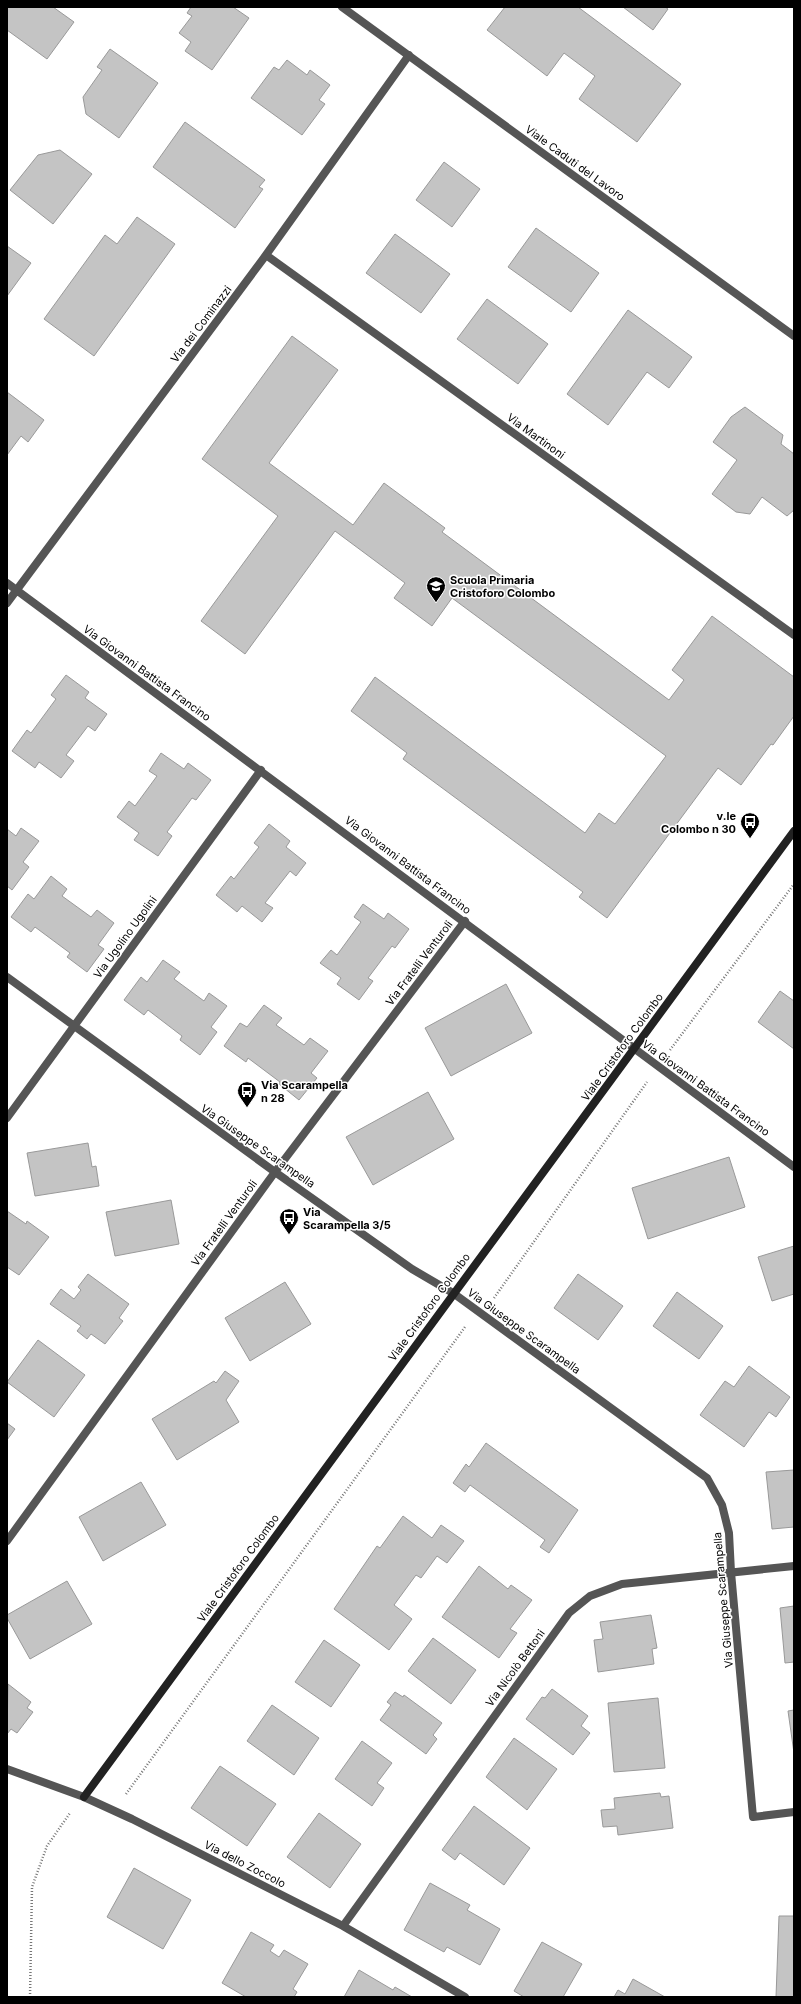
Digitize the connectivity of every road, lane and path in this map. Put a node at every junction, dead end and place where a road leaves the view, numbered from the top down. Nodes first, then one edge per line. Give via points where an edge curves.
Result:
1 (342, 7) edge
2 (409, 55) junction
3 (266, 255) junction
4 (794, 336) edge
5 (7, 583) edge
6 (16, 590) junction
7 (7, 603) edge
8 (794, 635) edge
9 (261, 770) junction
10 (794, 831) edge
11 (794, 884) edge
12 (465, 921) junction
13 (7, 977) edge
14 (75, 1025) junction
15 (634, 1049) junction
16 (658, 1066) junction
17 (7, 1118) edge
18 (794, 1167) edge
19 (275, 1172) junction
20 (453, 1293) junction
21 (478, 1312) junction
22 (7, 1541) edge
23 (794, 1566) edge
24 (731, 1572) junction
25 (7, 1769) edge
26 (84, 1797) junction
27 (97, 1803) junction
28 (794, 1812) edge
29 (343, 1926) junction
30 (30, 1997) edge
31 (465, 1997) edge

1 - 2 street, Viale Caduti del Lavoro
2 - 3 street, Via dei Cominazzi
2 - 4 street, Viale Caduti del Lavoro
3 - 6 street, Via dei Cominazzi
3 - 8 street, Via Martinoni
5 - 6 street, Via Giovanni Battista Francino
6 - 7 street, Via dei Cominazzi
6 - 9 street, Via Giovanni Battista Francino
9 - 12 street, Via Giovanni Battista Francino
9 - 14 street, Via Ugolino Ugolini
10 - 15 street, Viale Cristoforo Colombo
11 - 16 path
12 - 15 street, Via Giovanni Battista Francino
12 - 19 street, Via Fratelli Venturoli
13 - 14 street, Via Giuseppe Scarampella
14 - 17 street, Via Ugolino Ugolini
14 - 19 street, Via Giuseppe Scarampella
15 - 16 street, Via Giovanni Battista Francino
15 - 20 street, Viale Cristoforo Colombo
16 - 18 street, Via Giovanni Battista Francino
16 - 21 path via 495,1297
19 - 20 street, Via Giuseppe Scarampella via 412,1269
19 - 22 street, Via Fratelli Venturoli
20 - 21 street, Via Giuseppe Scarampella
20 - 26 street, Viale Cristoforo Colombo
21 - 24 street, Via Giuseppe Scarampella via 707,1478 722,1505 730,1533
21 - 27 path via 126,1794
23 - 24 street, Via Nicolò Bettoni
24 - 28 street, Via Giuseppe Scarampella via 753,1817
24 - 29 street, Via Nicolò Bettoni via 622,1584 590,1596 569,1613
25 - 26 street, Via dello Zoccolo
26 - 27 street, Via dello Zoccolo
27 - 29 street, Via dello Zoccolo
27 - 30 path via 73,1808 47,1846 32,1887
29 - 31 street, Via dello Zoccolo

